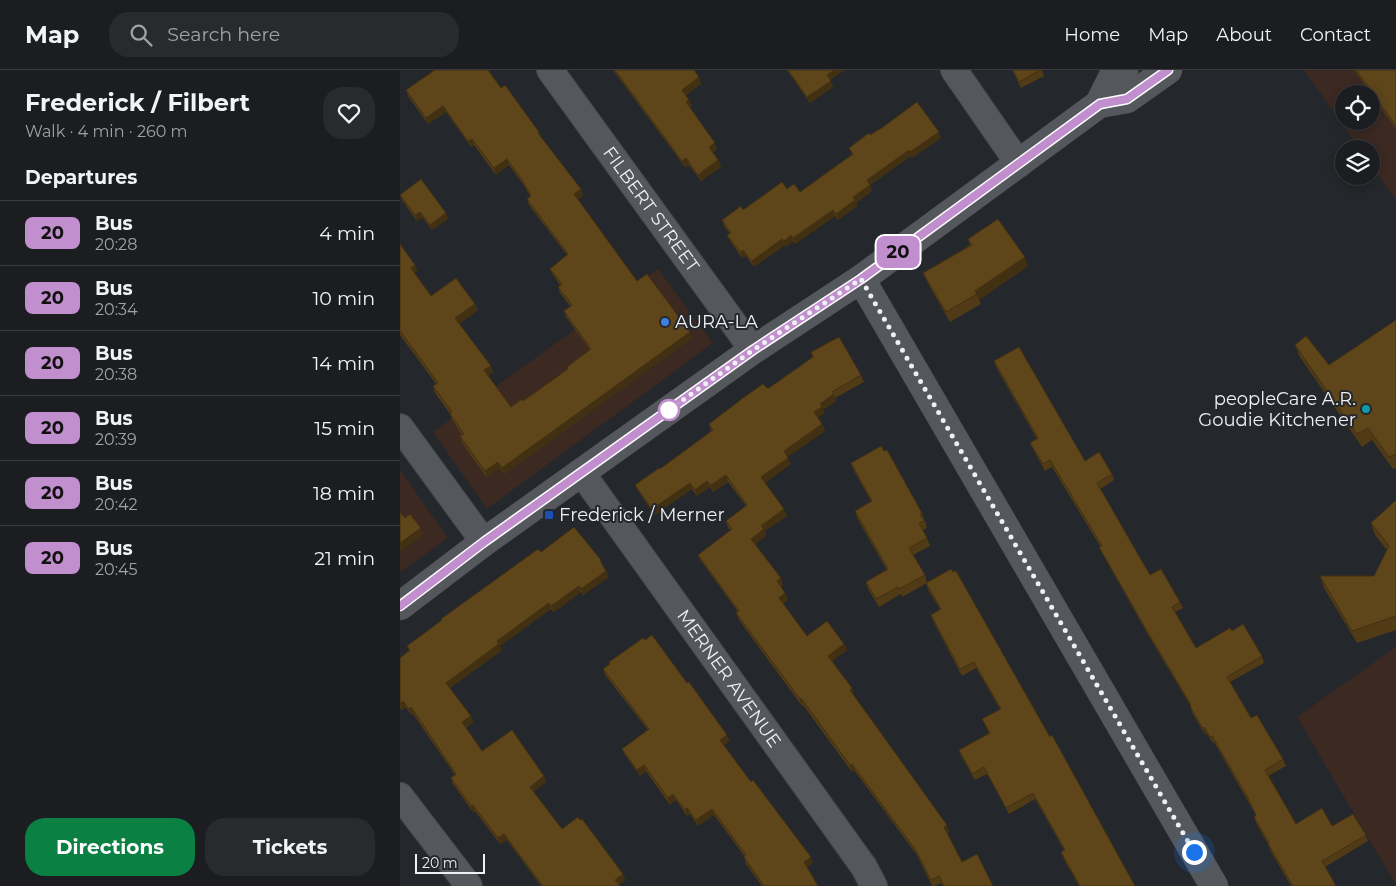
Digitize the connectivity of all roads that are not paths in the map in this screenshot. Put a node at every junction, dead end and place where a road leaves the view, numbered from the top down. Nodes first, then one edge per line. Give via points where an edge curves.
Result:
1 (550, 70) edge
2 (954, 70) edge
3 (1124, 70) edge
4 (1168, 70) edge
5 (1100, 104) junction
6 (1019, 164) junction
7 (861, 279) junction
8 (753, 350) junction
9 (400, 427) edge
10 (581, 472) junction
11 (484, 542) junction
12 (400, 606) edge
13 (400, 796) edge
14 (469, 886) edge
15 (874, 886) edge
16 (1214, 886) edge

1 - 8 street, FILBERT STREET
2 - 6 street
3 - 5 main road via 1112,78
4 - 5 main road via 1127,99
5 - 6 main road
6 - 7 main road
7 - 8 main road
7 - 16 main road
8 - 10 main road
9 - 11 street
10 - 11 main road
10 - 15 street, MERNER AVENUE via 864,867
11 - 12 main road
13 - 14 street

